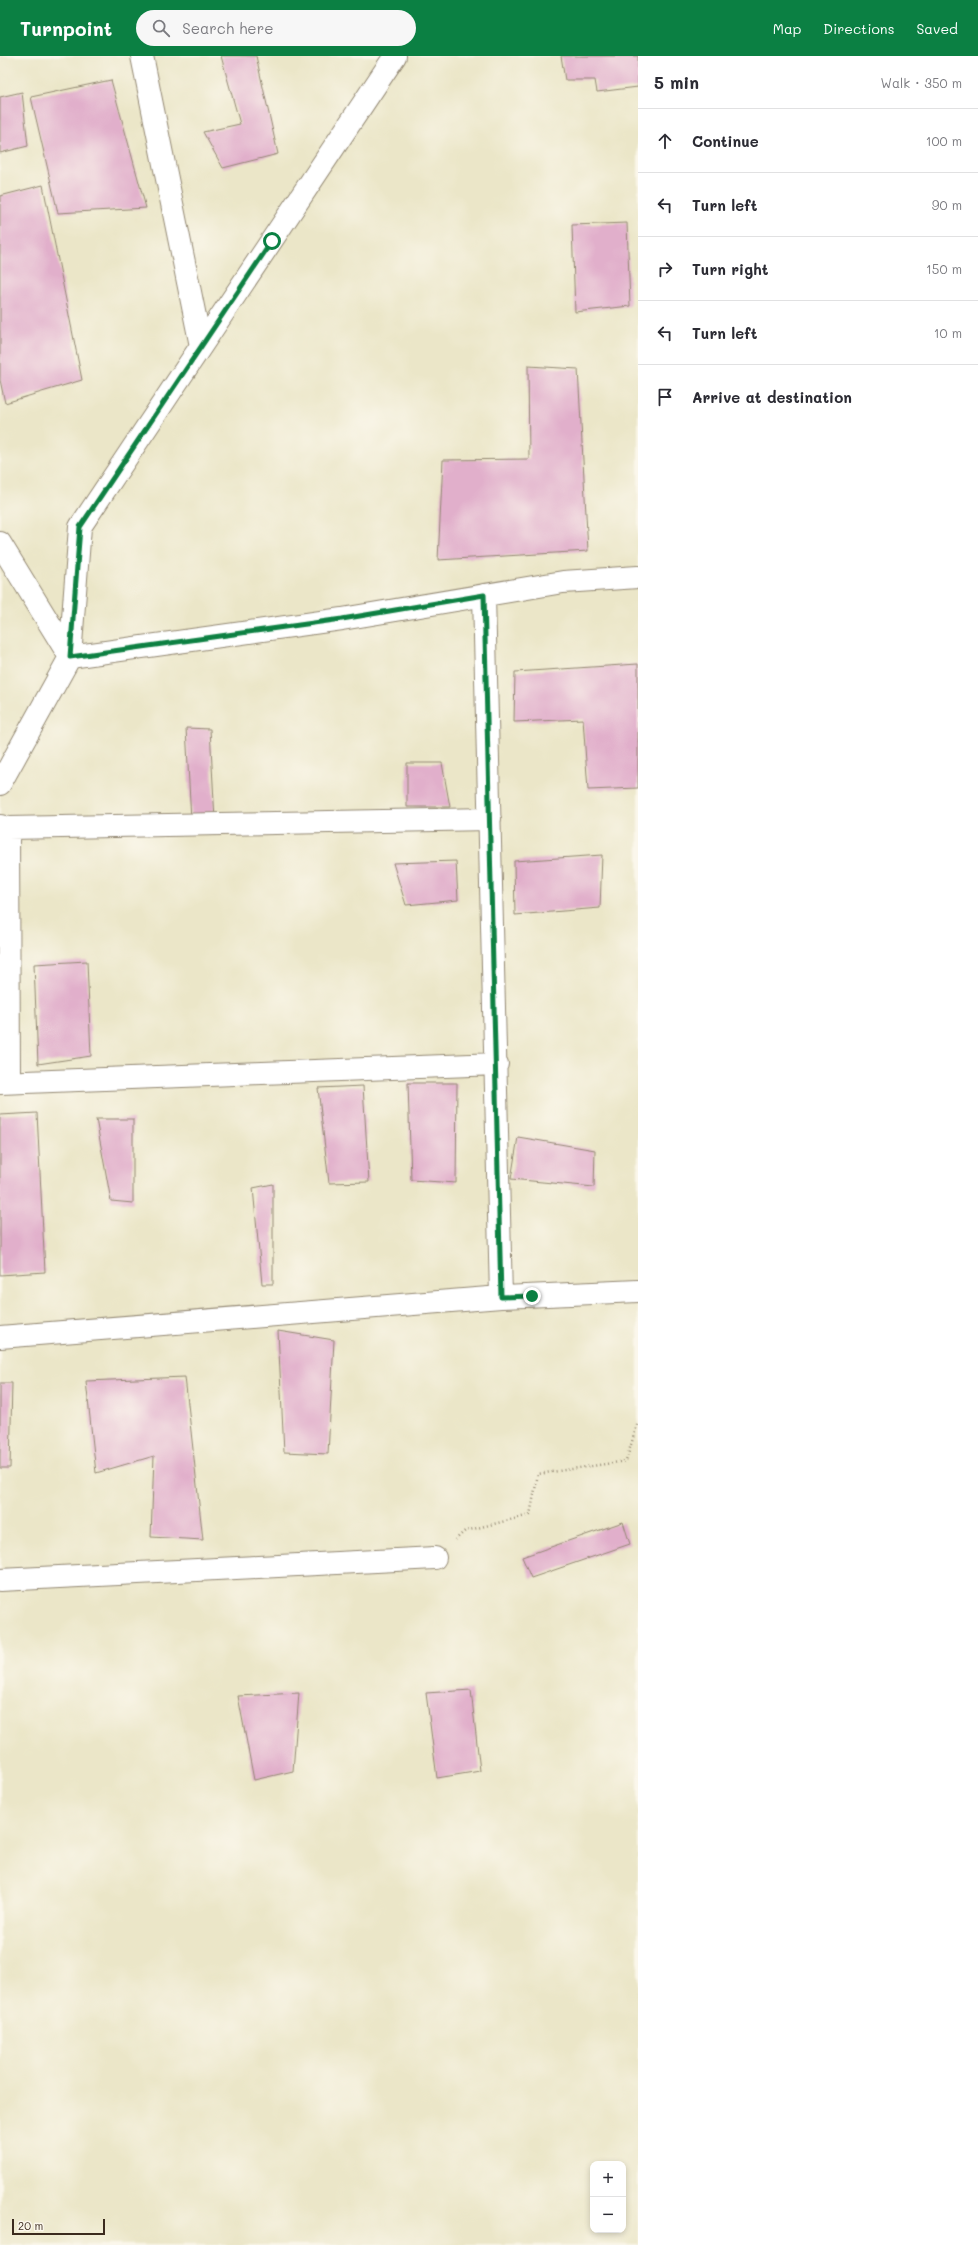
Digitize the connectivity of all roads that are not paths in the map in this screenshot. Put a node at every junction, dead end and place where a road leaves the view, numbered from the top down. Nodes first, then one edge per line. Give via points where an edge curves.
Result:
1 (142, 56) edge
2 (395, 56) edge
3 (201, 346) junction
4 (0, 543) edge
5 (638, 577) edge
6 (484, 595) junction
7 (70, 657) junction
8 (0, 784) edge
9 (490, 819) junction
10 (4, 827) edge
11 (497, 1064) junction
12 (4, 1083) edge
13 (638, 1291) edge
14 (501, 1297) junction
15 (0, 1337) edge
16 (436, 1558) road end
17 (0, 1580) edge

1 - 3 street
2 - 3 street
3 - 7 street via 80,527
4 - 7 street
5 - 6 street via 563,582
6 - 7 street via 342,619
6 - 9 street
7 - 8 street
9 - 10 street
9 - 11 street
10 - 12 street
11 - 12 street
11 - 14 street
13 - 14 street
14 - 15 street
16 - 17 street

